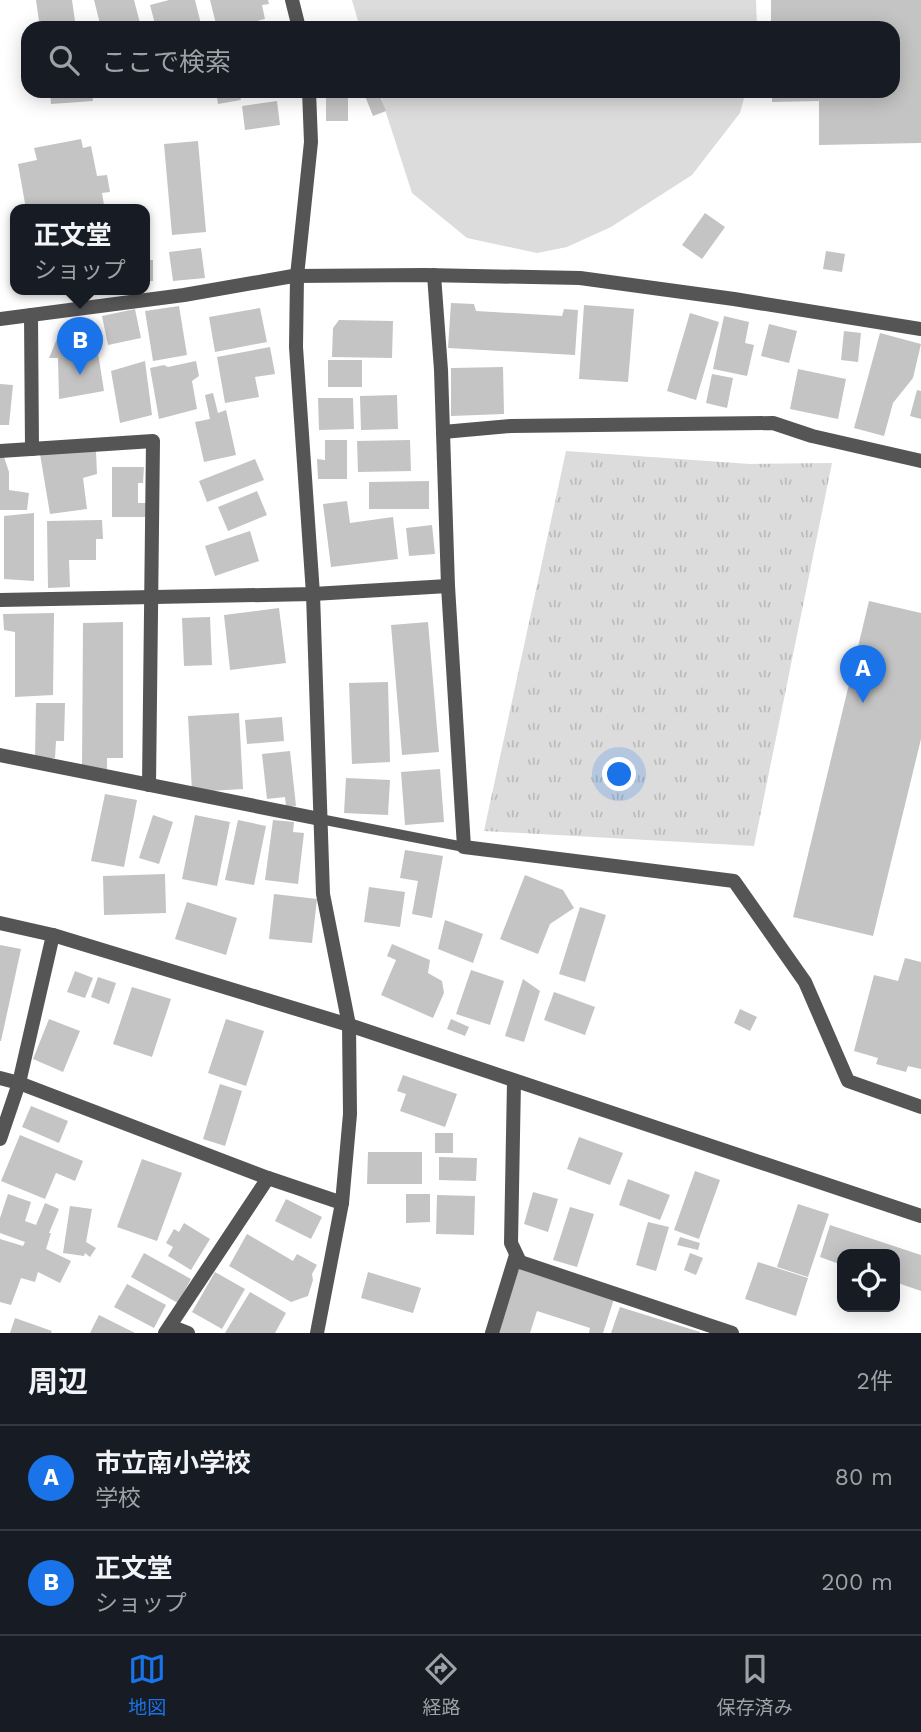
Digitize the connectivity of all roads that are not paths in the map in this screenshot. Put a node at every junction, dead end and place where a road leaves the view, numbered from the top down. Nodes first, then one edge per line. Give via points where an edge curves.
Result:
1 (292, 0) edge
2 (297, 21) edge
3 (309, 98) edge
4 (434, 275) junction
5 (297, 276) junction
6 (31, 315) junction
7 (0, 319) edge
8 (921, 329) edge
9 (443, 432) junction
10 (32, 449) junction
11 (0, 451) edge
12 (921, 461) edge
13 (449, 586) junction
14 (313, 594) junction
15 (151, 597) junction
16 (0, 600) edge
17 (0, 755) edge
18 (149, 785) junction
19 (320, 819) junction
20 (464, 847) junction
21 (0, 923) edge
22 (53, 935) junction
23 (349, 1025) junction
24 (0, 1078) edge
25 (514, 1081) junction
26 (19, 1083) junction
27 (921, 1107) edge
28 (0, 1139) edge
29 (268, 1178) junction
30 (342, 1203) junction
31 (921, 1216) edge
32 (516, 1255) junction
33 (168, 1329) edge
34 (188, 1333) edge
35 (317, 1333) edge
36 (492, 1333) edge
37 (732, 1333) edge

1 - 2 street
3 - 5 street via 311,142
4 - 5 street
4 - 8 street via 580,278
4 - 9 street
5 - 6 street
5 - 14 street via 296,347
6 - 7 street
6 - 10 street
9 - 12 street via 511,426 772,423
9 - 13 street
10 - 11 street
10 - 15 street via 153,441
13 - 14 street
13 - 20 street
14 - 15 street
14 - 19 street
15 - 16 street
15 - 18 street
17 - 18 street
18 - 19 street
19 - 20 lane
19 - 23 street via 323,894
20 - 27 street via 734,881 805,982 848,1081
21 - 22 street
22 - 23 street
22 - 26 street
23 - 25 street
23 - 30 street via 350,1114
24 - 26 street
25 - 31 street
25 - 32 street via 511,1244
26 - 28 street
26 - 29 street
29 - 30 street
29 - 33 street
30 - 35 street
32 - 36 street
32 - 37 street via 520,1262
33 - 34 street

